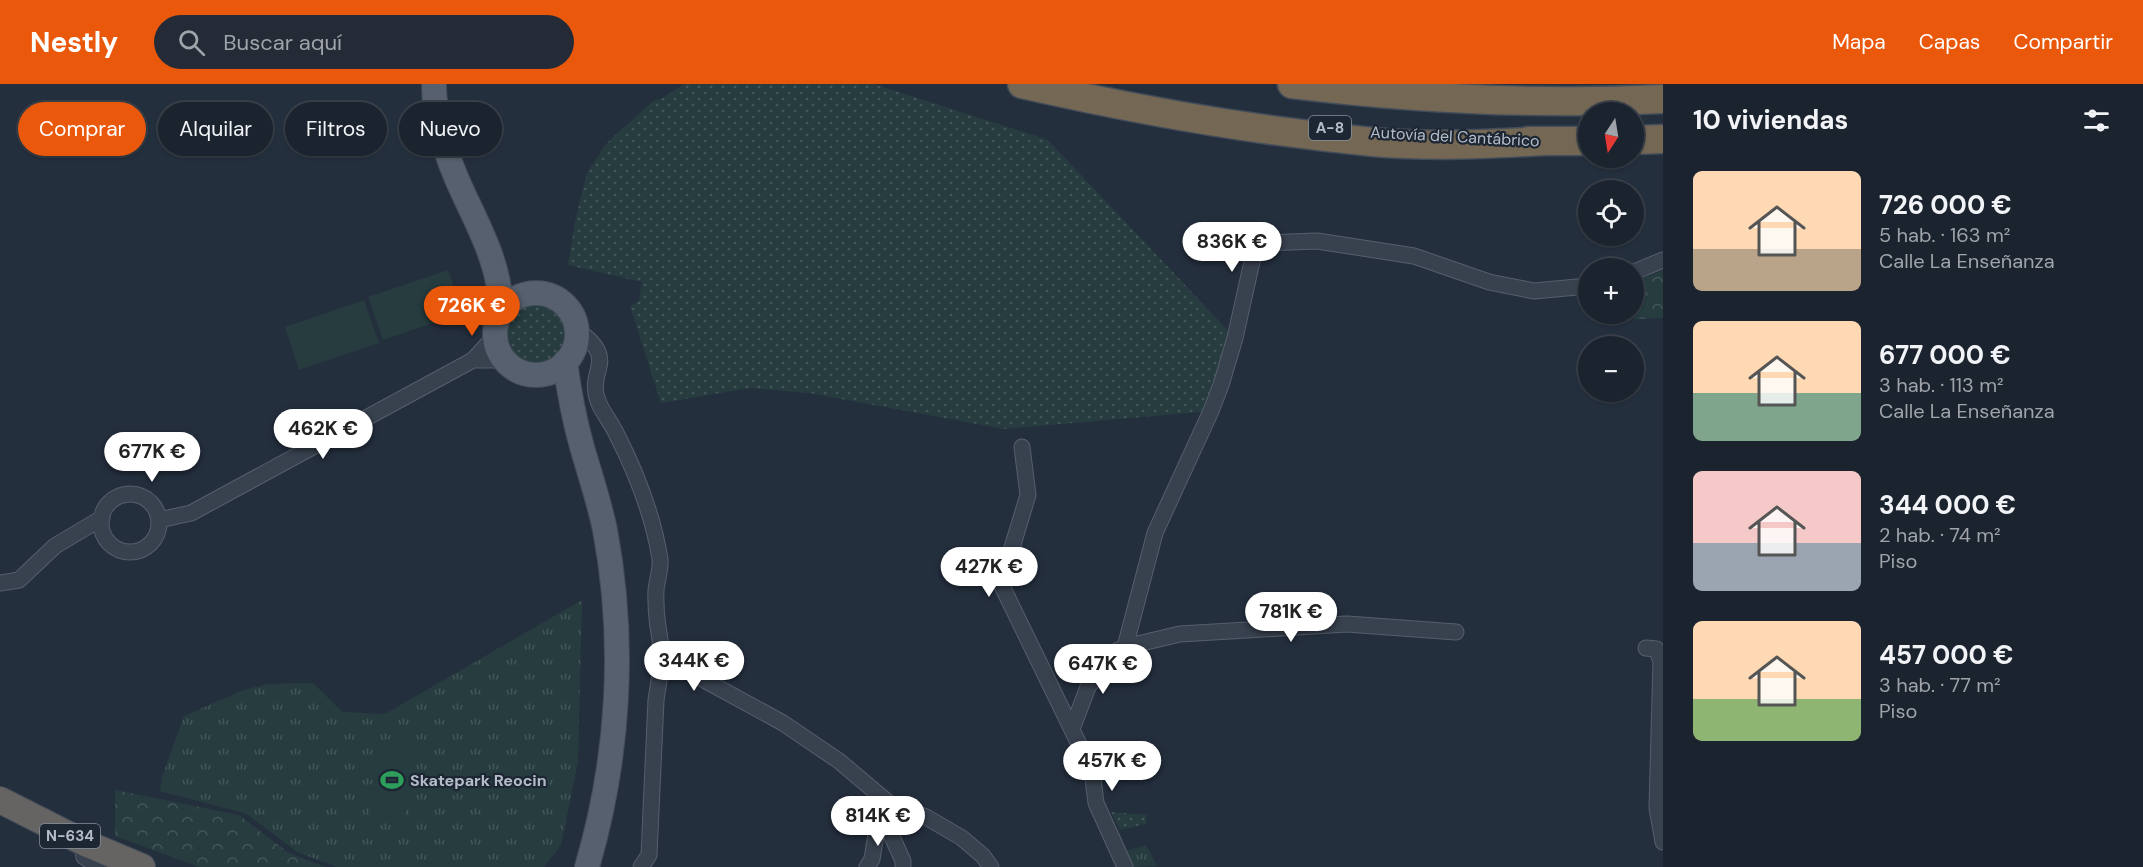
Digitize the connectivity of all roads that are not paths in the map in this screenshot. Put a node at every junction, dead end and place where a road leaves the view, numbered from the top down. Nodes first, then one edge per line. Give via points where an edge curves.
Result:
1 (434, 84) edge
2 (1022, 84) edge
3 (1074, 84) edge
4 (1292, 84) edge
5 (1365, 84) edge
6 (1663, 99) edge
7 (1535, 102) junction
8 (1663, 139) edge
9 (1644, 140) edge
10 (1546, 141) junction
11 (1578, 141) edge
12 (489, 246) junction
13 (1663, 260) edge
14 (1644, 268) edge
15 (1578, 287) edge
16 (531, 293) junction
17 (501, 312) junction
18 (576, 329) junction
19 (495, 336) junction
20 (473, 360) junction
21 (505, 360) junction
22 (565, 362) junction
23 (531, 374) junction
24 (582, 445) junction
25 (1023, 447) dead end
26 (102, 518) junction
27 (159, 520) junction
28 (0, 583) edge
29 (1456, 632) dead end
30 (1125, 647) junction
31 (1646, 648) dead end
32 (663, 654) junction
33 (1072, 729) junction
34 (882, 798) junction
35 (0, 800) edge
36 (878, 819) junction
37 (1663, 842) edge
38 (85, 843) junction
39 (99, 867) edge
40 (142, 867) edge
41 (587, 867) edge
42 (641, 867) edge
43 (867, 867) edge
44 (903, 867) edge
45 (991, 867) edge
46 (1125, 867) edge

1 - 12 main road via 446,149
2 - 10 highway via 1208,120 1374,142 1469,145
3 - 10 highway, Autovía del Cantábrico / A-8 via 1288,123
4 - 7 highway via 1449,99
5 - 7 highway
6 - 7 highway
8 - 9 highway
10 - 11 highway, Autovía del Cantábrico / A-8
12 - 16 main road
12 - 17 main road via 501,293
13 - 14 street
15 - 30 street via 1534,291 1489,282 1414,256 1317,242 1265,243 1255,248 1221,385 1155,533
16 - 17 main road via 514,299
16 - 18 main road via 560,301 571,313
17 - 19 main road
18 - 22 main road via 574,347
18 - 32 street via 587,336 598,352 598,400 640,487 655,535 660,561 656,621
19 - 20 street
19 - 21 main road
20 - 21 street
20 - 27 street via 191,513
21 - 23 main road
22 - 23 main road via 549,372
22 - 24 main road
23 - 24 main road via 558,402
24 - 41 main road via 605,530 617,645 617,701 611,755
25 - 33 street via 1028,495 1001,584
26 - 27 street via 115,498 134,494 151,502
26 - 27 street via 110,543 134,552 150,544 159,529
26 - 28 street via 55,546 19,580
29 - 30 street via 1347,624 1180,634
30 - 33 street via 1118,650 1088,687
31 - 37 street via 1656,649 1661,661 1657,808
32 - 34 street via 783,723
32 - 42 street via 656,700 649,855
33 - 46 street via 1092,771 1096,803
34 - 36 street
34 - 45 street via 962,838
35 - 38 highway, N-634
36 - 43 street via 872,859
36 - 44 street via 889,830
38 - 39 street via 84,857
38 - 40 highway, N-634

